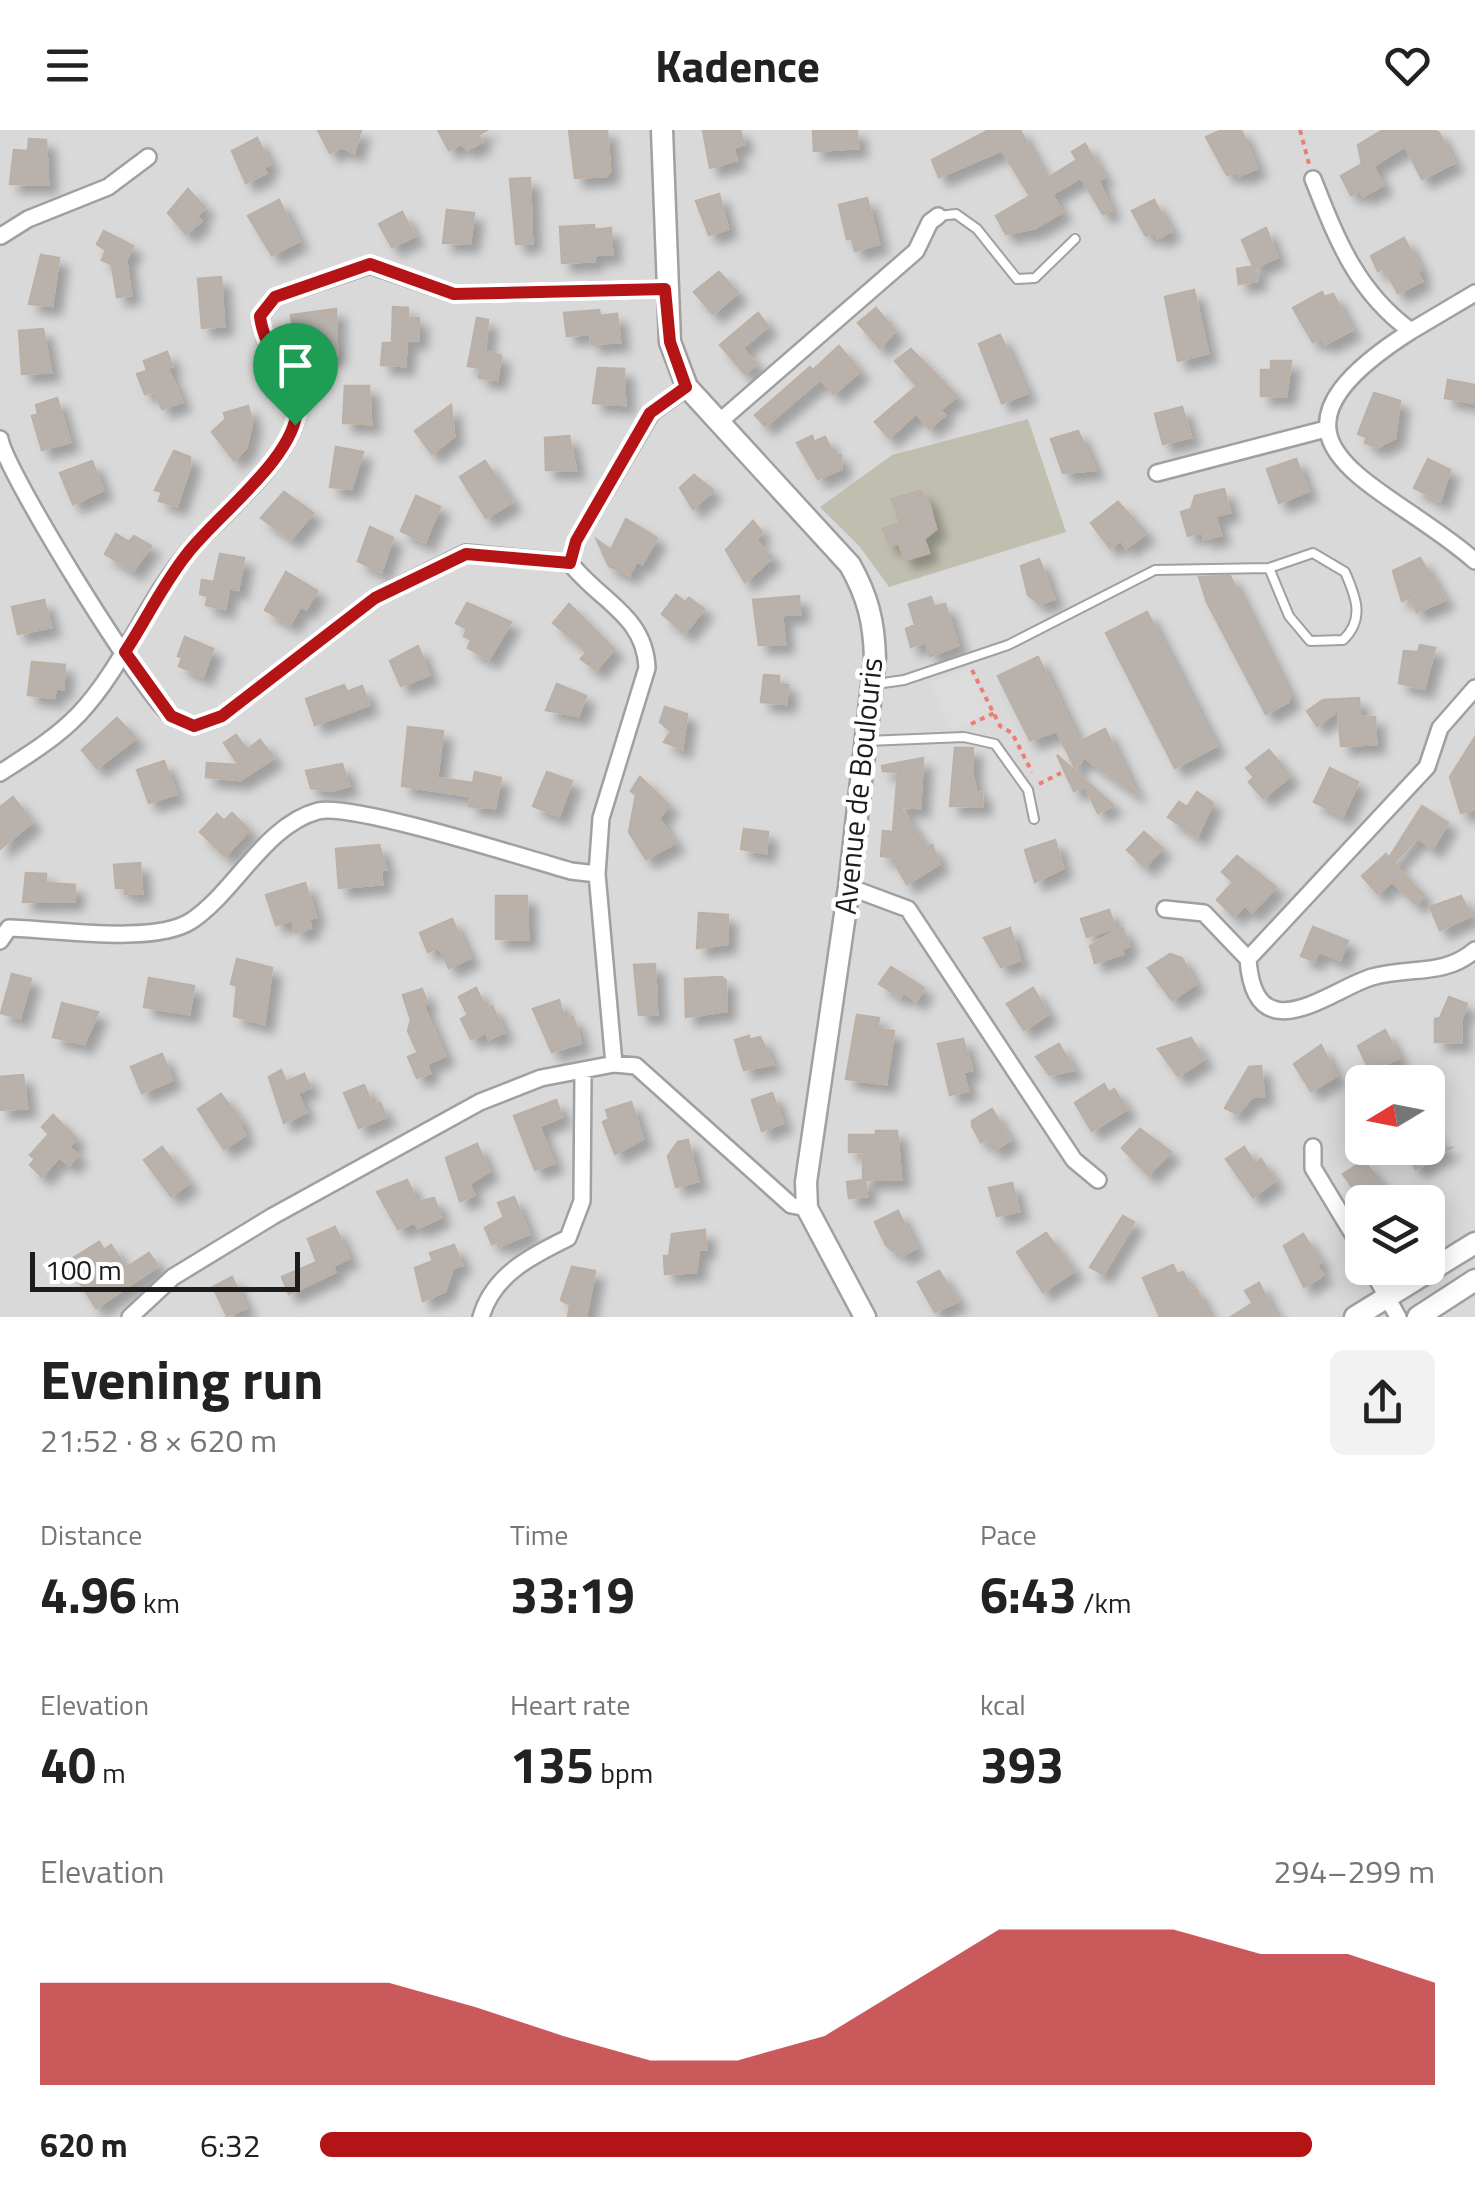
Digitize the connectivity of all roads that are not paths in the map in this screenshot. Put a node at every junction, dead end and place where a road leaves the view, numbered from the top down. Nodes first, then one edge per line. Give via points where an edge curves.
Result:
1 (662, 130) edge
2 (148, 157) dead end
3 (1313, 180) road end
4 (938, 216) joint
5 (1075, 239) dead end
6 (0, 240) edge
7 (665, 289) junction
8 (1475, 293) edge
9 (1410, 332) junction
10 (686, 387) junction
11 (718, 423) junction
12 (1326, 429) junction
13 (0, 439) edge
14 (1156, 473) dead end
15 (1475, 561) edge
16 (570, 563) junction
17 (1270, 568) junction
18 (125, 652) junction
19 (872, 684) junction
20 (1475, 688) edge
21 (865, 742) junction
22 (0, 773) edge
23 (1034, 819) dead end
24 (597, 874) junction
25 (849, 887) junction
26 (1165, 909) dead end
27 (3, 930) edge
28 (1475, 950) edge
29 (1248, 959) junction
30 (614, 1064) junction
31 (583, 1073) junction
32 (1313, 1147) dead end
33 (1098, 1180) dead end
34 (807, 1208) junction
35 (1345, 1222) edge
36 (1475, 1243) edge
37 (1475, 1280) edge
38 (1380, 1285) edge
39 (1386, 1297) junction
40 (130, 1317) edge
41 (481, 1317) edge
42 (865, 1317) edge
43 (1355, 1317) edge
44 (1398, 1317) edge
45 (1418, 1317) edge

1 - 7 street, Avenue de Boulouris
2 - 6 street via 108,187 28,219
3 - 9 street via 1354,275
4 - 5 lane via 956,214 977,228 1018,279 1035,278
4 - 11 street via 916,251
7 - 10 street, Avenue de Boulouris via 670,342
7 - 18 street via 454,294 370,264 275,297 260,316 262,339 298,404 295,425 280,451 186,554
8 - 9 street
9 - 12 street via 1364,361 1335,396
10 - 11 street, Avenue de Boulouris
10 - 16 street via 650,413 576,541
11 - 19 street, Avenue de Boulouris via 850,565 874,625
12 - 14 street
12 - 15 street via 1337,458
13 - 18 street via 32,512
16 - 18 street via 466,554 375,598 222,716 194,726 171,716
16 - 24 street via 646,644 647,668 601,818
17 - 17 lane via 1313,552 1327,557 1345,572 1355,595 1353,630 1343,640 1310,641 1289,616
17 - 19 lane via 1155,570 1060,621 967,659
18 - 22 street via 80,712
19 - 21 street, Avenue de Boulouris
20 - 29 street via 1440,728 1428,767
21 - 23 lane via 964,737 995,744 1028,790
21 - 25 street, Avenue de Boulouris
24 - 27 street via 387,820 319,810 278,835 189,923 155,933
24 - 30 street
25 - 33 street via 908,908 1074,1160
25 - 34 street, Avenue de Boulouris
26 - 29 street via 1204,914
28 - 29 street via 1442,970 1370,978 1294,1011 1256,992
30 - 31 street
30 - 34 street via 636,1066 791,1205
31 - 40 street via 541,1078 480,1102 173,1277
31 - 41 street via 582,1202 568,1238 529,1257 493,1288
32 - 35 street via 1313,1168
34 - 42 street
36 - 39 street
37 - 45 street
38 - 39 street
39 - 43 street
39 - 44 street

